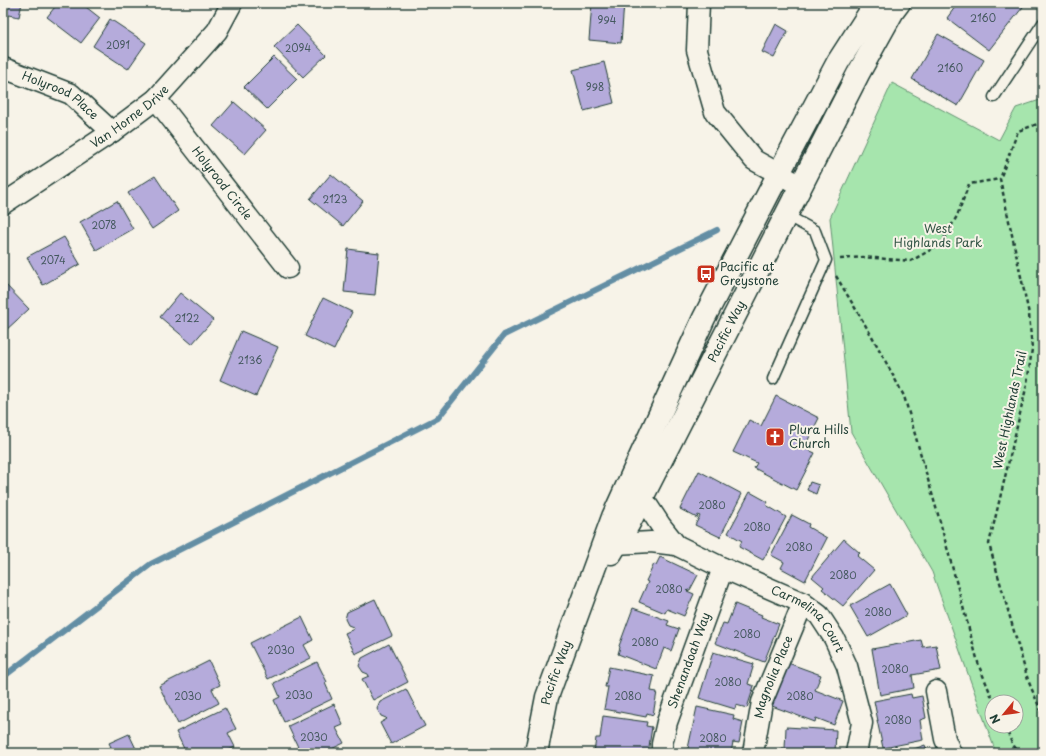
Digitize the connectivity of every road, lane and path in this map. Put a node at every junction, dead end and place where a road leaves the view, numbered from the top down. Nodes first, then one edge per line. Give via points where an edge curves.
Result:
1 (232, 3) edge
2 (699, 3) edge
3 (876, 3) edge
4 (899, 3) edge
5 (1043, 23) edge
6 (3, 68) edge
7 (994, 97) dead end
8 (156, 99) junction
9 (1043, 122) edge
10 (112, 132) junction
11 (779, 173) junction
12 (1000, 179) junction
13 (801, 186) junction
14 (3, 204) edge
15 (786, 215) junction
16 (826, 260) junction
17 (288, 268) dead end
18 (773, 379) dead end
19 (642, 497) junction
20 (616, 544) junction
21 (676, 545) junction
22 (723, 568) junction
23 (585, 595) junction
24 (803, 603) junction
25 (936, 691) dead end
26 (991, 694) edge
27 (1043, 716) edge
28 (1008, 734) edge
29 (536, 753) edge
30 (662, 753) edge
31 (752, 753) edge
32 (856, 753) edge
33 (951, 753) edge
34 (1018, 753) edge

1 - 8 street, Van Horne Drive via 217,31
2 - 11 street via 697,50 715,112 754,160
3 - 11 main road, Pacific Way via 838,62
4 - 13 main road, Pacific Way via 858,74
5 - 7 lane
6 - 10 street, Holyrood Place via 71,94
8 - 10 street, Van Horne Drive
8 - 17 street, Holyrood Circle
9 - 12 path via 1018,131
10 - 14 street, Van Horne Drive
11 - 13 street
11 - 23 main road, Pacific Way via 704,318 614,517
12 - 16 path via 969,184 957,216 941,244 911,260 863,257
12 - 27 path, West Highlands Trail via 1029,314 1032,349 1025,392 989,544 1028,680
13 - 15 main road, Pacific Way
15 - 16 lane via 815,231
15 - 19 main road, Pacific Way
16 - 18 lane
16 - 26 path via 904,396 979,666
19 - 20 main road, Pacific Way
19 - 21 street, Carmelina Court
20 - 21 street, Carmelina Court via 651,542
20 - 23 main road, Pacific Way
21 - 22 street, Carmelina Court
22 - 24 street, Carmelina Court
22 - 30 street, Shenandoah Way via 667,722
23 - 29 main road, Pacific Way via 547,698
24 - 31 street, Magnolia Place via 762,702
24 - 32 street, Carmelina Court via 819,615 848,666 862,723
25 - 33 street via 945,739
28 - 34 path

